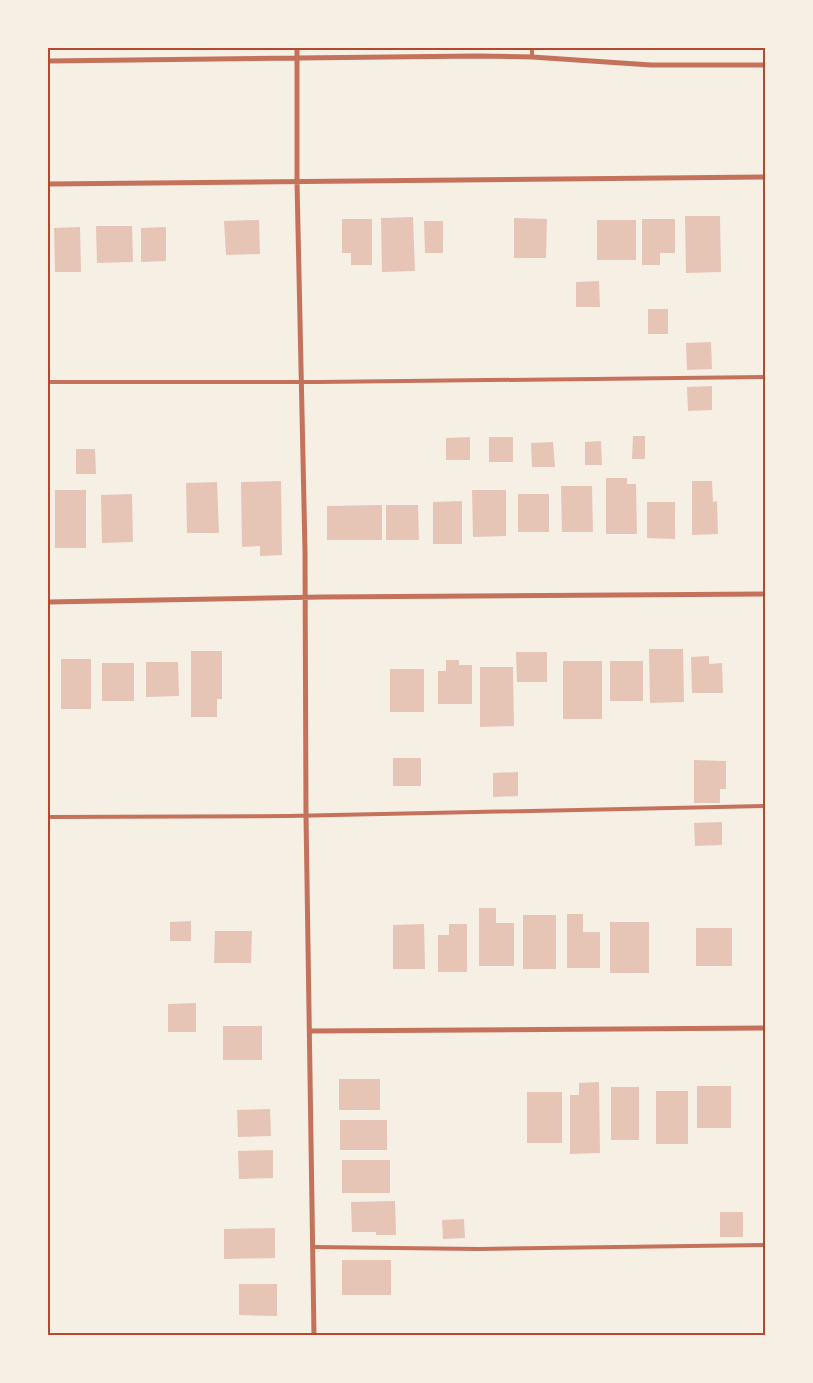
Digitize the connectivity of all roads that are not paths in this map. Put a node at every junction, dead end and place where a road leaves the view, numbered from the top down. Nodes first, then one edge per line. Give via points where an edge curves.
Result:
1 (297, 48) edge
2 (532, 48) edge
3 (297, 57) junction
4 (532, 57) junction
5 (48, 60) edge
6 (766, 65) edge
7 (766, 177) edge
8 (297, 182) junction
9 (48, 184) edge
10 (766, 377) edge
11 (48, 382) edge
12 (301, 382) junction
13 (766, 594) edge
14 (305, 597) junction
15 (48, 602) edge
16 (766, 806) edge
17 (306, 815) junction
18 (48, 817) edge
19 (766, 1028) edge
20 (311, 1031) junction
21 (766, 1245) edge
22 (313, 1247) junction
23 (314, 1336) edge

1 - 3 street
2 - 4 lane
3 - 4 street
3 - 5 street
3 - 8 street
4 - 6 street via 650,65
7 - 8 street
8 - 9 street
8 - 12 street
10 - 12 lane
11 - 12 lane
12 - 14 street
13 - 14 street
14 - 15 street
14 - 17 street
16 - 17 lane
17 - 18 lane
17 - 20 street
19 - 20 street
20 - 22 street
21 - 22 lane via 478,1249
22 - 23 street

